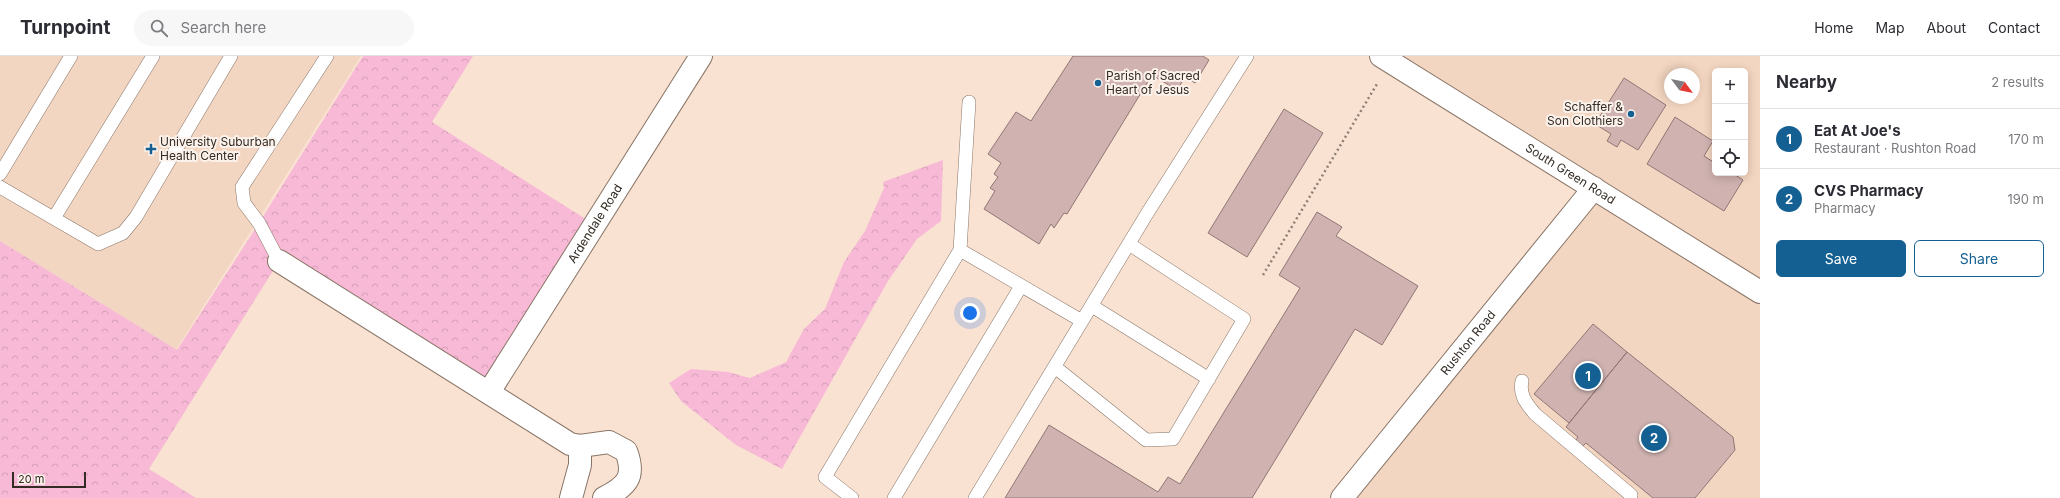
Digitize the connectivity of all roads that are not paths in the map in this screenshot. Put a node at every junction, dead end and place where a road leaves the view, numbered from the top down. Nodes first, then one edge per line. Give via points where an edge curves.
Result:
1 (71, 56) edge
2 (153, 56) edge
3 (231, 56) edge
4 (327, 56) edge
5 (701, 56) edge
6 (1247, 56) edge
7 (1381, 56) edge
8 (969, 102) dead end
9 (0, 174) edge
10 (0, 187) edge
11 (1594, 188) junction
12 (54, 218) junction
13 (1129, 244) junction
14 (960, 250) junction
15 (279, 261) joint
16 (1021, 286) junction
17 (1760, 292) edge
18 (1092, 306) junction
19 (1082, 321) junction
20 (1055, 367) junction
21 (1209, 379) junction
22 (1522, 381) dead end
23 (489, 392) junction
24 (580, 446) junction
25 (1631, 495) dead end
26 (571, 498) edge
27 (604, 498) edge
28 (852, 498) edge
29 (894, 498) edge
30 (975, 498) edge
31 (1342, 498) edge

1 - 9 lane
2 - 12 lane
3 - 12 lane via 136,217 123,233 98,244
4 - 15 lane via 242,187 244,203 259,223
5 - 23 street, Ardendale Road
6 - 13 lane
7 - 11 street, South Green Road
8 - 14 lane
10 - 12 lane
11 - 17 street, South Green Road
11 - 31 street, Rushton Road
13 - 18 lane
13 - 21 lane via 1244,319
14 - 16 lane
14 - 28 lane via 825,478
15 - 23 street
16 - 19 lane
16 - 29 lane
18 - 19 lane
18 - 21 lane
19 - 20 lane
20 - 21 lane via 1146,440 1173,439
20 - 30 lane
22 - 25 lane via 1520,391 1535,414
23 - 24 street via 570,444
24 - 26 street via 580,465
24 - 27 street via 609,442 626,451 631,465 629,478 618,491

